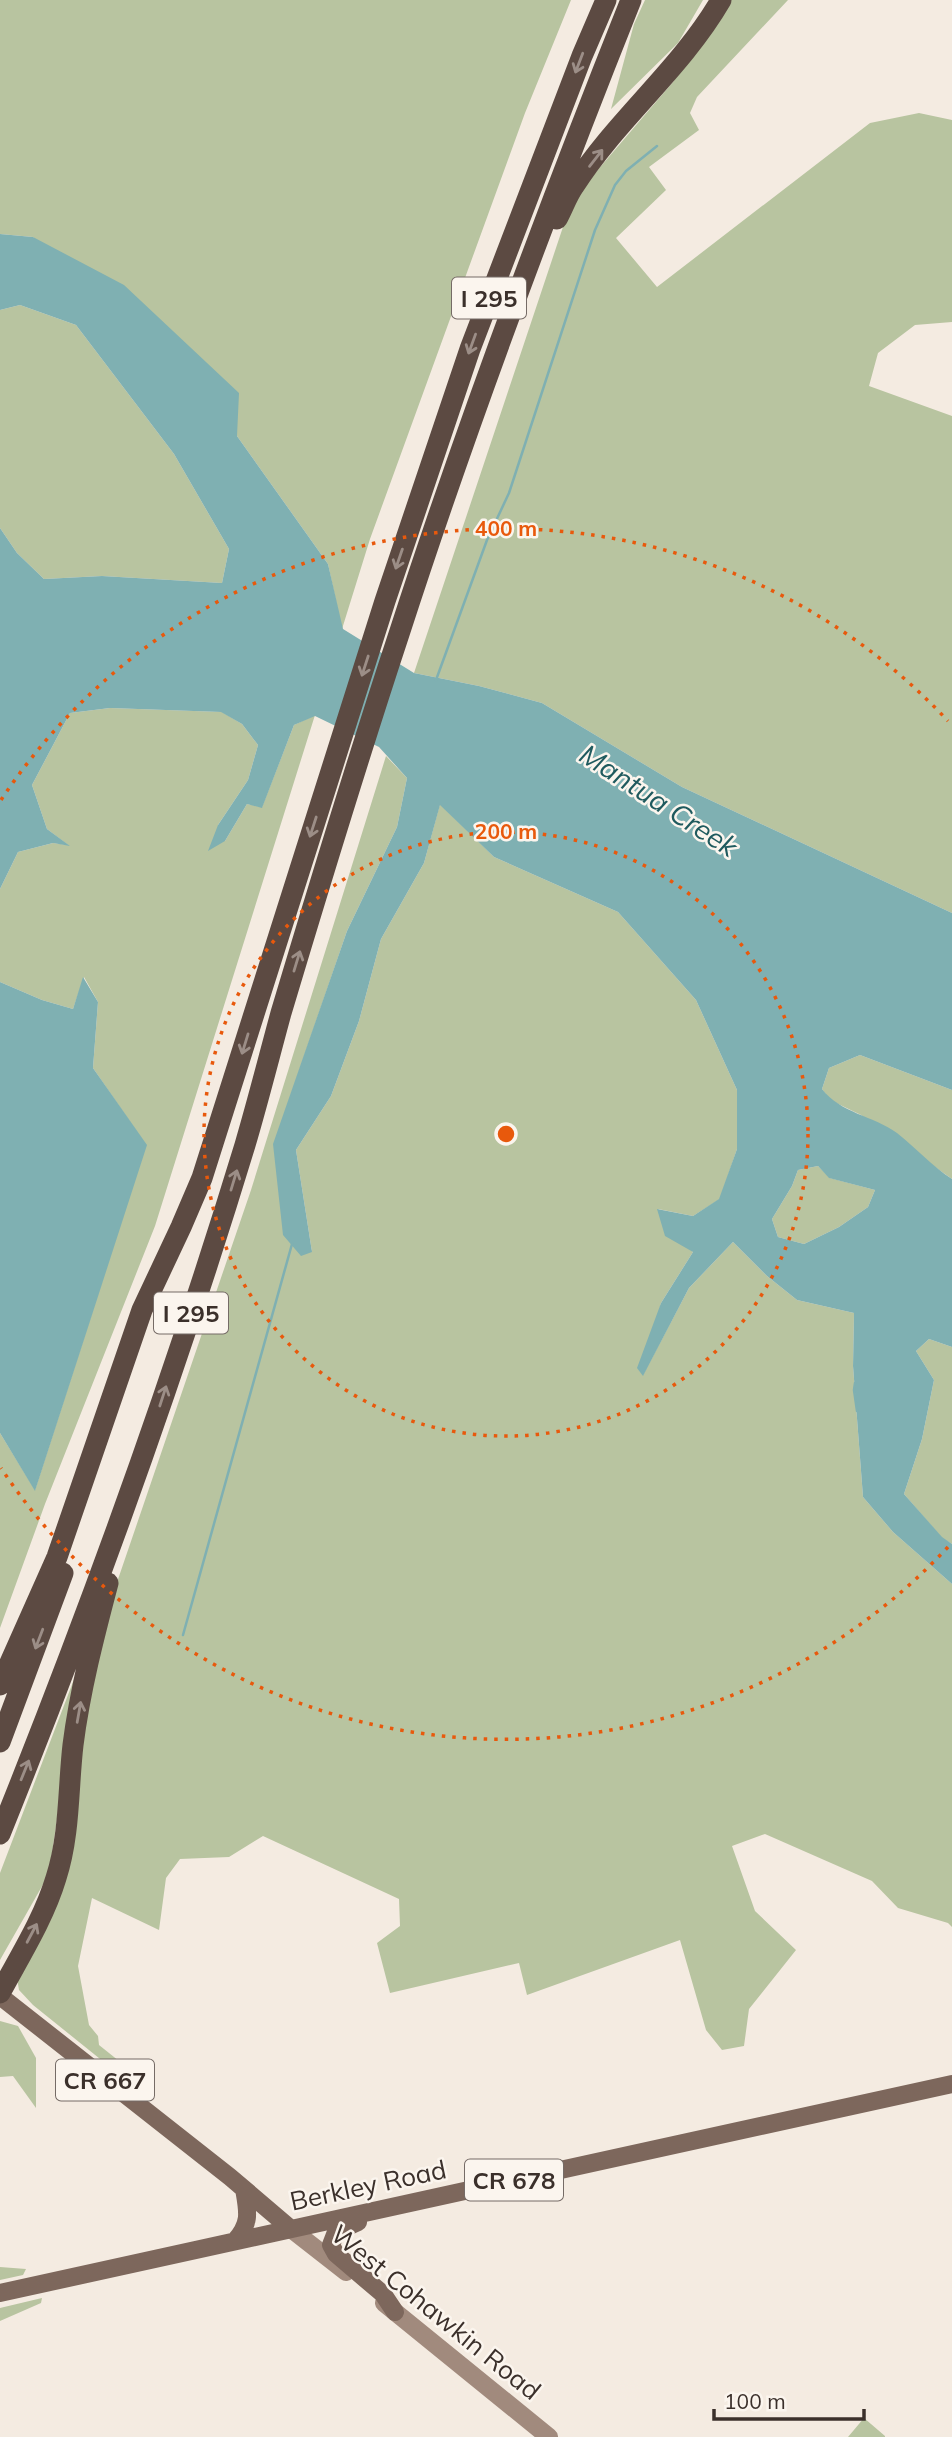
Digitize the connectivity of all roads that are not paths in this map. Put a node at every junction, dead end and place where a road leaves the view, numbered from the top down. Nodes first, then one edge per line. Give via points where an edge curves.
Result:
1 (606, 0) edge
2 (631, 0) edge
3 (721, 0) edge
4 (440, 510) junction
5 (181, 1227) junction
6 (151, 1435) junction
7 (0, 1685) edge
8 (0, 1742) edge
9 (0, 1834) edge
10 (0, 1994) edge
11 (952, 2084) edge
12 (244, 2189) junction
13 (422, 2200) junction
14 (291, 2229) junction
15 (235, 2241) junction
16 (0, 2293) edge
17 (396, 2312) junction
18 (549, 2437) edge

1 -> 5 highway, I 295 via 470,349 385,601 217,1134
2 - 4 highway, I 295 via 551,200
4 -> 3 highway via 468,463 554,226 573,187 682,57
6 -> 4 highway, I 295 via 245,1142 351,782
5 - 7 highway via 142,1310 57,1556
5 -> 8 highway, I 295 via 59,1585
9 -> 6 highway, I 295
10 -> 6 highway via 57,1877 89,1657 109,1578 142,1483
10 - 12 main road, CR 667
11 - 13 main road, Berkley Road / CR 678
12 - 14 main road, CR 667
12 - 15 main road via 248,2221
13 - 14 main road, Berkley Road / CR 678
13 - 17 main road via 401,2212 343,2227 332,2238 336,2254 383,2294
14 - 15 main road, Berkley Road / CR 678
14 - 17 main road, West Cohawkin Road / CR 667
15 - 16 main road, Berkley Road / CR 678
17 - 18 main road, West Cohawkin Road / CR 667

